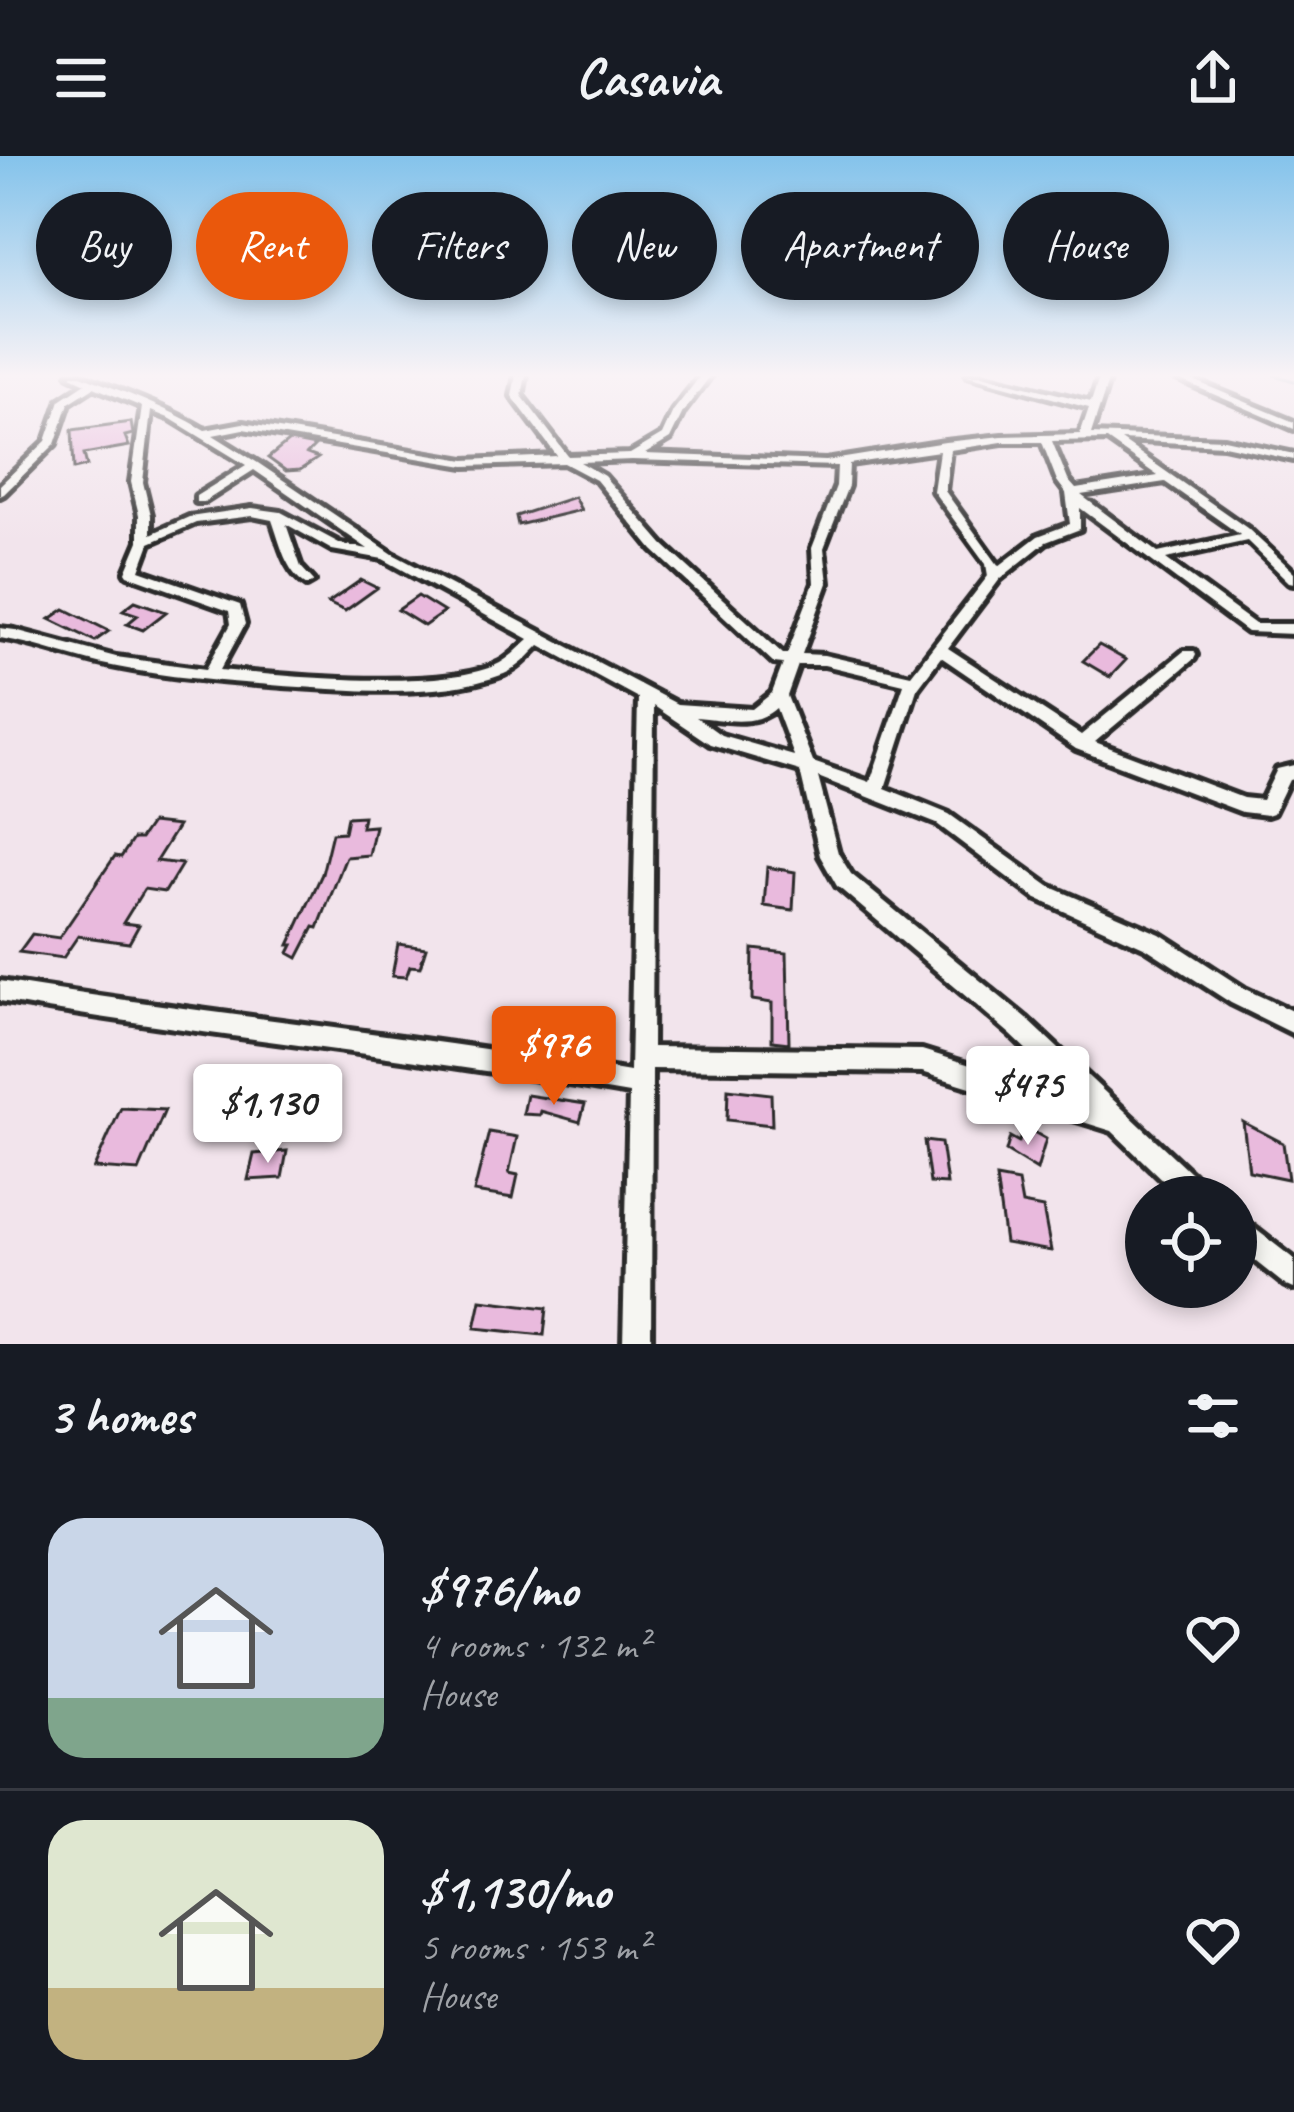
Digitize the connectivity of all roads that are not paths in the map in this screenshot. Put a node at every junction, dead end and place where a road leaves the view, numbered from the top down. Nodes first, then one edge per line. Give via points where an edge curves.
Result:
1 (55, 430) edge
2 (144, 430) edge
3 (196, 430) edge
4 (221, 430) edge
5 (271, 430) edge
6 (543, 430) edge
7 (669, 430) edge
8 (1087, 430) edge
9 (203, 434) junction
10 (1110, 437) junction
11 (1084, 438) junction
12 (1046, 439) junction
13 (945, 445) junction
14 (632, 457) junction
15 (1294, 457) edge
16 (564, 458) junction
17 (843, 463) junction
18 (254, 464) junction
19 (600, 478) junction
20 (1167, 478) junction
21 (0, 493) edge
22 (1072, 494) junction
23 (200, 499) dead end
24 (277, 515) junction
25 (1250, 537) junction
26 (145, 541) junction
27 (388, 557) junction
28 (1154, 558) junction
29 (995, 576) junction
30 (1294, 579) edge
31 (307, 581) dead end
32 (1294, 629) edge
33 (0, 633) edge
34 (537, 639) junction
35 (939, 649) junction
36 (1189, 656) dead end
37 (789, 661) junction
38 (211, 673) junction
39 (914, 681) junction
40 (779, 696) junction
41 (646, 697) junction
42 (674, 710) junction
43 (1082, 744) junction
44 (807, 767) junction
45 (1294, 772) edge
46 (876, 790) junction
47 (0, 992) edge
48 (1294, 1023) edge
49 (642, 1058) junction
50 (641, 1084) junction
51 (1118, 1122) junction
52 (1176, 1176) edge
53 (1257, 1246) edge
54 (1294, 1276) edge
55 (637, 1344) edge

1 - 21 street
2 - 26 street via 137,482
3 - 9 street
4 - 9 street
5 - 16 street via 465,463
6 - 16 street
7 - 14 street
8 - 11 street
9 - 18 street
10 - 11 street
10 - 15 street via 1224,442
10 - 20 street
11 - 12 street
12 - 13 street
12 - 22 street
13 - 17 street
13 - 29 street via 939,491
14 - 16 street
14 - 17 street
14 - 19 street
16 - 19 street
17 - 37 street via 818,548 821,583
18 - 23 street
18 - 27 street
19 - 37 street via 658,548
20 - 22 street
20 - 25 street
22 - 28 street
22 - 29 street via 1076,526 1042,538
24 - 26 street via 216,515
24 - 27 street via 330,545
24 - 31 street
25 - 28 street
25 - 30 street
26 - 38 street via 133,572 240,615
27 - 34 street
28 - 32 street via 1252,629
29 - 35 street
33 - 38 street via 117,662
34 - 38 street via 497,671 418,685
34 - 41 street
35 - 39 street
35 - 43 street
36 - 43 street
37 - 39 street via 824,660
37 - 40 street
39 - 46 street
40 - 42 street via 752,715
40 - 44 street
41 - 42 street
41 - 49 street
42 - 44 street via 716,740
43 - 45 street via 1258,810 1267,808 1283,774
44 - 46 street
44 - 51 street via 829,856 844,880
46 - 48 street via 943,819 1042,892 1153,941
47 - 50 street
49 - 50 street
49 - 51 street via 922,1061
50 - 55 street
51 - 52 street
53 - 54 street

